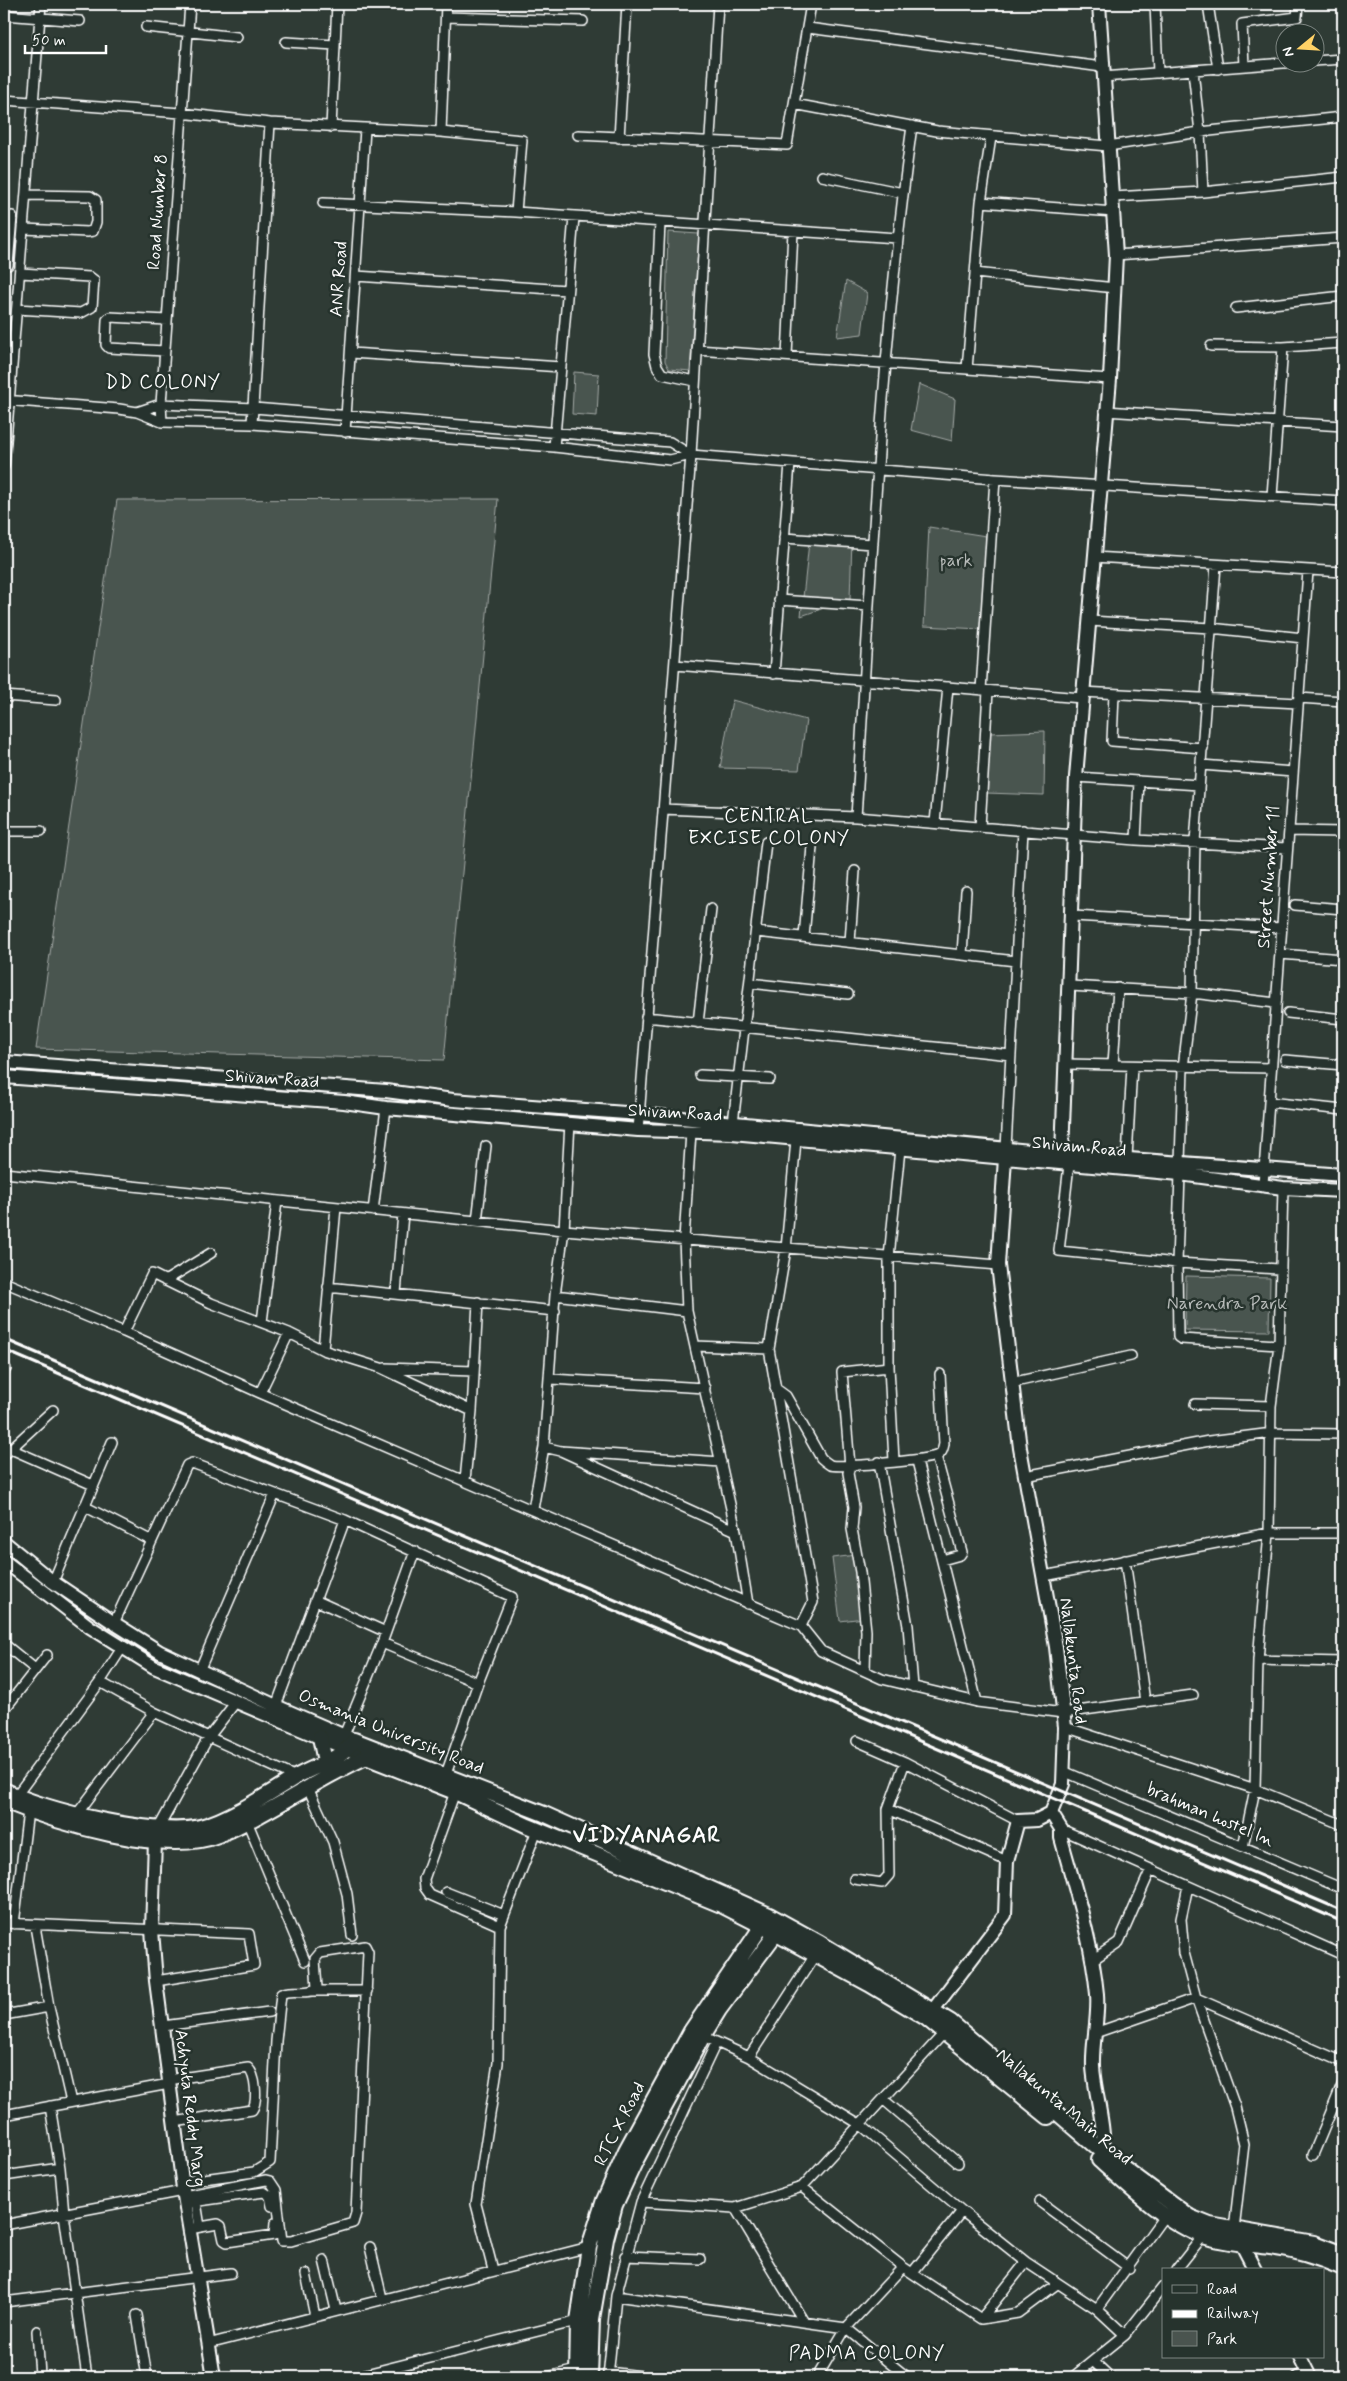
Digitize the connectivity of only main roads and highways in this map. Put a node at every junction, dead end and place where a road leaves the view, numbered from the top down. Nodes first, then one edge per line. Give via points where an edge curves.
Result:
1 (1099, 4) edge
2 (5, 1062) edge
3 (4, 1077) edge
4 (1006, 1153) junction
5 (1065, 1160) junction
6 (1180, 1168) junction
7 (1343, 1175) edge
8 (1343, 1191) edge
9 (4, 1542) edge
10 (4, 1560) edge
11 (320, 1737) junction
12 (346, 1743) junction
13 (369, 1752) junction
14 (325, 1762) junction
15 (8, 1796) edge
16 (1051, 1813) junction
17 (156, 1835) junction
18 (765, 1920) junction
19 (779, 1929) junction
20 (933, 2010) junction
21 (1102, 2157) junction
22 (610, 2202) junction
23 (1242, 2245) junction
24 (1343, 2254) edge
25 (1254, 2268) edge
26 (1343, 2268) edge
27 (1300, 2358) edge
28 (577, 2374) edge
29 (1305, 2375) edge
30 (214, 2377) edge
31 (590, 2377) edge

1 - 5 main road via 1116,256 1110,379 1076,777 1065,1064
2 - 4 main road, Shivam Road via 386,1091 453,1100 733,1123
3 - 4 main road, Shivam Road via 344,1102 638,1130
4 - 5 main road, Shivam Road
4 - 16 main road, Nallakunta Road via 998,1265 1025,1476 1056,1647 1065,1727 1063,1784
5 - 6 main road, Shivam Road
5 - 6 main road, Shivam Road via 1127,1158
6 - 7 main road, Shivam Road via 1264,1169
6 - 8 main road, Shivam Road via 1283,1188
9 - 12 main road, Osmania University Road via 53,1582 160,1652
10 - 11 main road, Osmania University Road via 122,1648 154,1667
11 - 12 main road, Osmania University Road
11 - 14 main road
12 - 13 main road, Osmania University Road
12 - 14 main road
13 - 17 main road via 247,1822 206,1840 184,1842
13 - 18 main road, Osmania University Road via 537,1830
13 - 18 main road, Osmania University Road via 446,1774 544,1814
14 - 17 main road via 214,1822
15 - 17 main road
15 - 17 main road via 28,1811 86,1828
16 - 20 main road via 1037,1820 1018,1820 1007,1861 1005,1915
16 - 21 main road via 1061,1829 1097,1994 1093,2066
17 - 30 main road, Achyuta Reddy Marg via 152,1930 156,1981 174,2122 195,2228 197,2279
18 - 19 main road, Osmania University Road
18 - 22 main road, RTC X Road via 691,2031 626,2150
19 - 20 main road, Nallakunta Main Road
19 - 21 main road, Nallakunta Main Road via 815,1955 869,1984 945,2032
19 - 22 main road, RTC X Road via 719,2010
20 - 21 main road, Nallakunta Main Road via 951,2022
21 - 23 main road, Nallakunta Main Road via 1165,2215 1203,2236
21 - 24 main road, Nallakunta Main Road via 1190,2217 1210,2225 1314,2243
22 - 28 main road, RTC X Road via 589,2247 578,2321
22 - 31 main road, RTC X Road via 592,2319
23 - 25 main road
23 - 26 main road, Nallakunta Main Road via 1299,2252
27 - 29 main road

